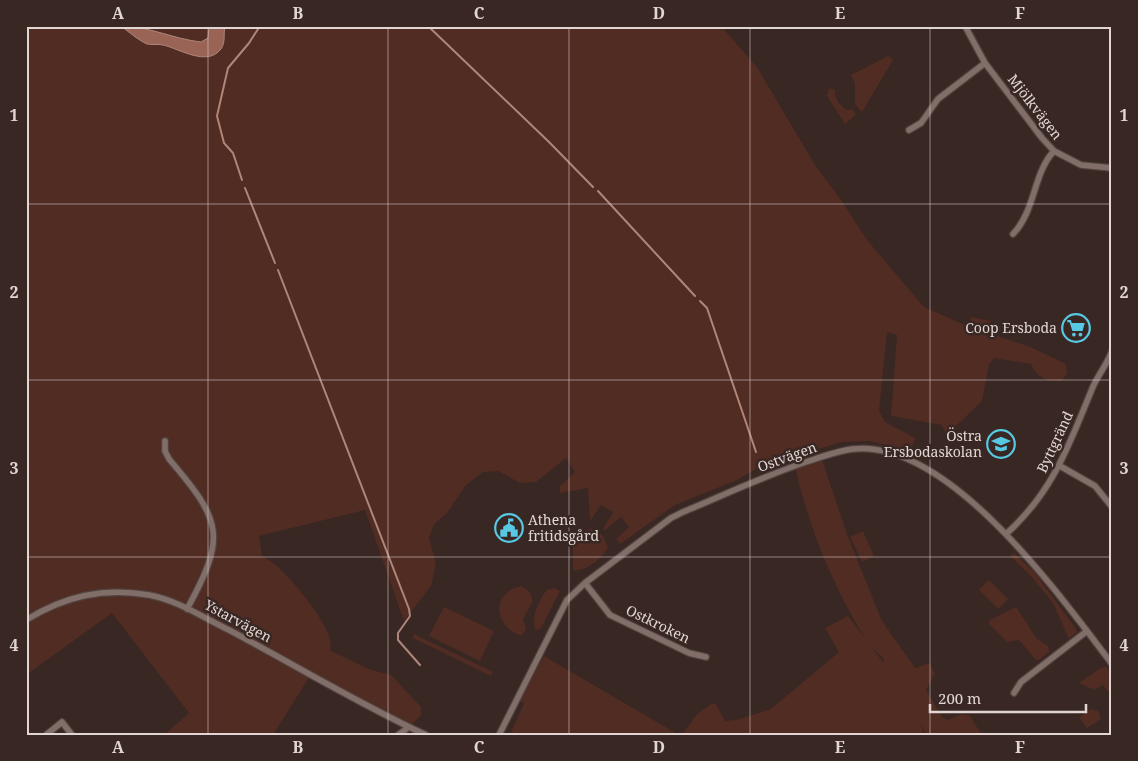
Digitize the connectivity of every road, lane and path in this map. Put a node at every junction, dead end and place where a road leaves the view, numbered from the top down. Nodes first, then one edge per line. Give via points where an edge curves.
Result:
1 (964, 26) edge
2 (985, 63) junction
3 (909, 130) dead end
4 (1054, 151) junction
5 (1112, 168) edge
6 (1013, 234) dead end
7 (1112, 351) edge
8 (165, 441) dead end
9 (1060, 466) junction
10 (1112, 507) edge
11 (1006, 534) junction
12 (585, 583) junction
13 (188, 609) junction
14 (26, 620) edge
15 (1087, 631) junction
16 (706, 658) dead end
17 (1112, 664) edge
18 (1014, 693) dead end
19 (409, 727) junction
20 (46, 735) edge
21 (72, 735) edge
22 (398, 735) edge
23 (426, 735) edge
24 (499, 735) edge

1 - 2 street, Mjölkvägen
2 - 3 street via 938,99 922,123
2 - 4 street, Mjölkvägen
4 - 5 street, Mjölkvägen via 1080,165
4 - 6 street via 1046,160 1024,223
7 - 9 street, Byttgränd via 1093,386
8 - 13 street via 169,460 194,488 213,521 215,544 212,556
9 - 10 street via 1094,484
9 - 11 street, Byttgränd via 1037,502
11 - 12 street, Ostvägen via 921,465 895,453 854,449 796,466 683,512
11 - 15 street, Ostvägen via 1046,578
12 - 16 street, Ostkroken via 610,615 688,653
12 - 24 street, Ostvägen via 564,604
13 - 14 street, Ystarvägen via 150,595 113,591 66,599
13 - 19 street, Ystarvägen
15 - 17 street, Ostvägen
15 - 18 street via 1021,682
19 - 22 street
19 - 23 street, Ystarvägen
20 - 21 street via 62,722

